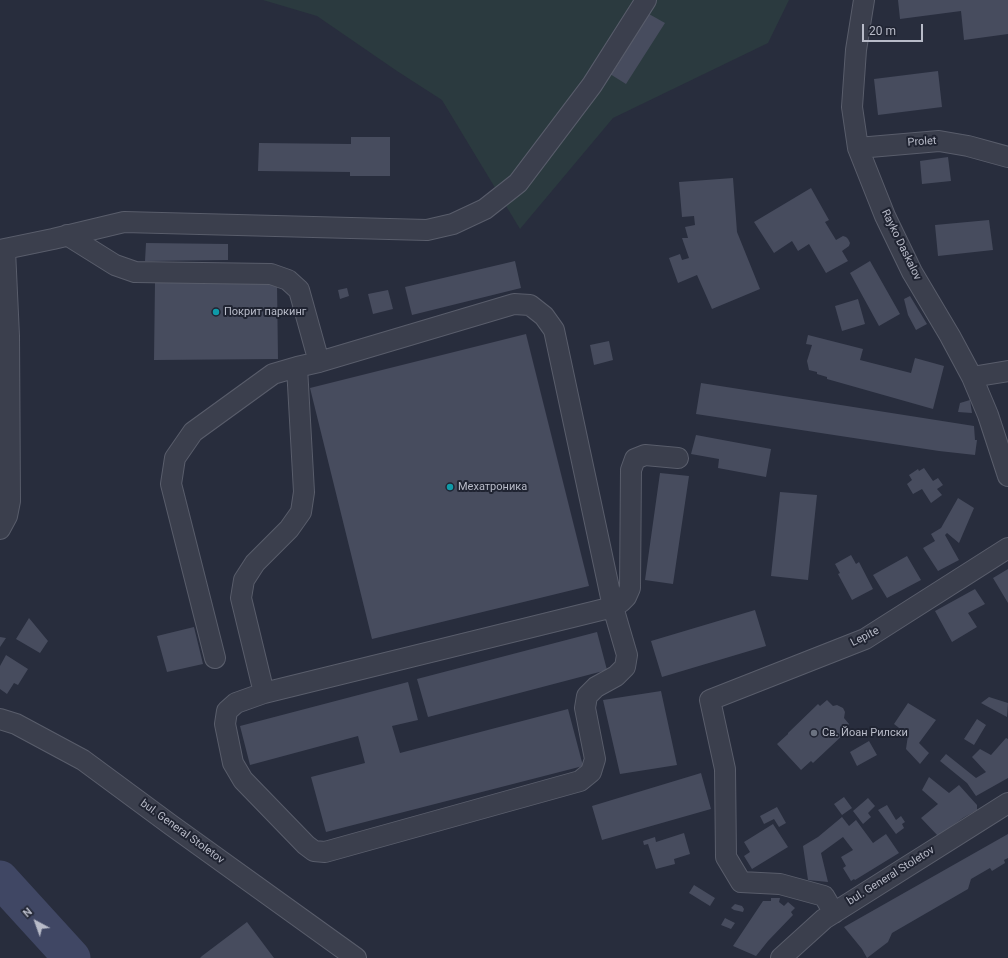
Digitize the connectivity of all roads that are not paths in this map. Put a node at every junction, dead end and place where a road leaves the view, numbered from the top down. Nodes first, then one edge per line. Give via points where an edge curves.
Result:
1 (646, 0) edge
2 (864, 0) edge
3 (858, 148) junction
4 (1008, 157) edge
5 (67, 235) junction
6 (2, 250) edge
7 (319, 362) junction
8 (297, 367) junction
9 (1008, 371) edge
10 (972, 377) junction
11 (678, 458) dead end
12 (1008, 476) edge
13 (0, 529) edge
14 (1008, 548) edge
15 (613, 607) junction
16 (215, 658) dead end
17 (264, 693) junction
18 (0, 719) edge
19 (1008, 803) edge
20 (834, 913) junction
21 (356, 958) edge
22 (780, 958) edge

1 - 5 street via 592,86 518,183 484,209 454,224 427,230 124,222
2 - 3 street, Rayko Daskalov via 856,50 852,107
3 - 4 street, Prolet via 939,141
3 - 10 street, Rayko Daskalov via 912,272
5 - 6 street
5 - 7 street via 115,265 135,272 271,274 288,280 299,290
6 - 13 street via 9,336 10,500 7,516
7 - 8 street
7 - 15 street via 514,304 530,305 544,316 554,330
8 - 16 street via 273,374 193,432 175,458 171,484
8 - 17 street via 304,492 301,512 289,529 255,563 244,580 241,598
9 - 10 street
10 - 12 street, Rayko Daskalov via 988,415
11 - 15 street via 645,455 635,459 631,470 630,588 622,602
14 - 20 street, Lepite via 865,639 710,700 726,769 726,857 741,882 780,884 824,896
15 - 17 street
15 - 17 street via 628,656 625,667 616,676 596,687 587,696 585,708 595,759 591,772 580,781 325,852 314,851 306,845 243,780 233,763 225,724 227,711 236,703
18 - 21 street, bul. General Stoletov via 16,724 83,760
19 - 20 street, bul. General Stoletov
20 - 22 street, bul. General Stoletov

